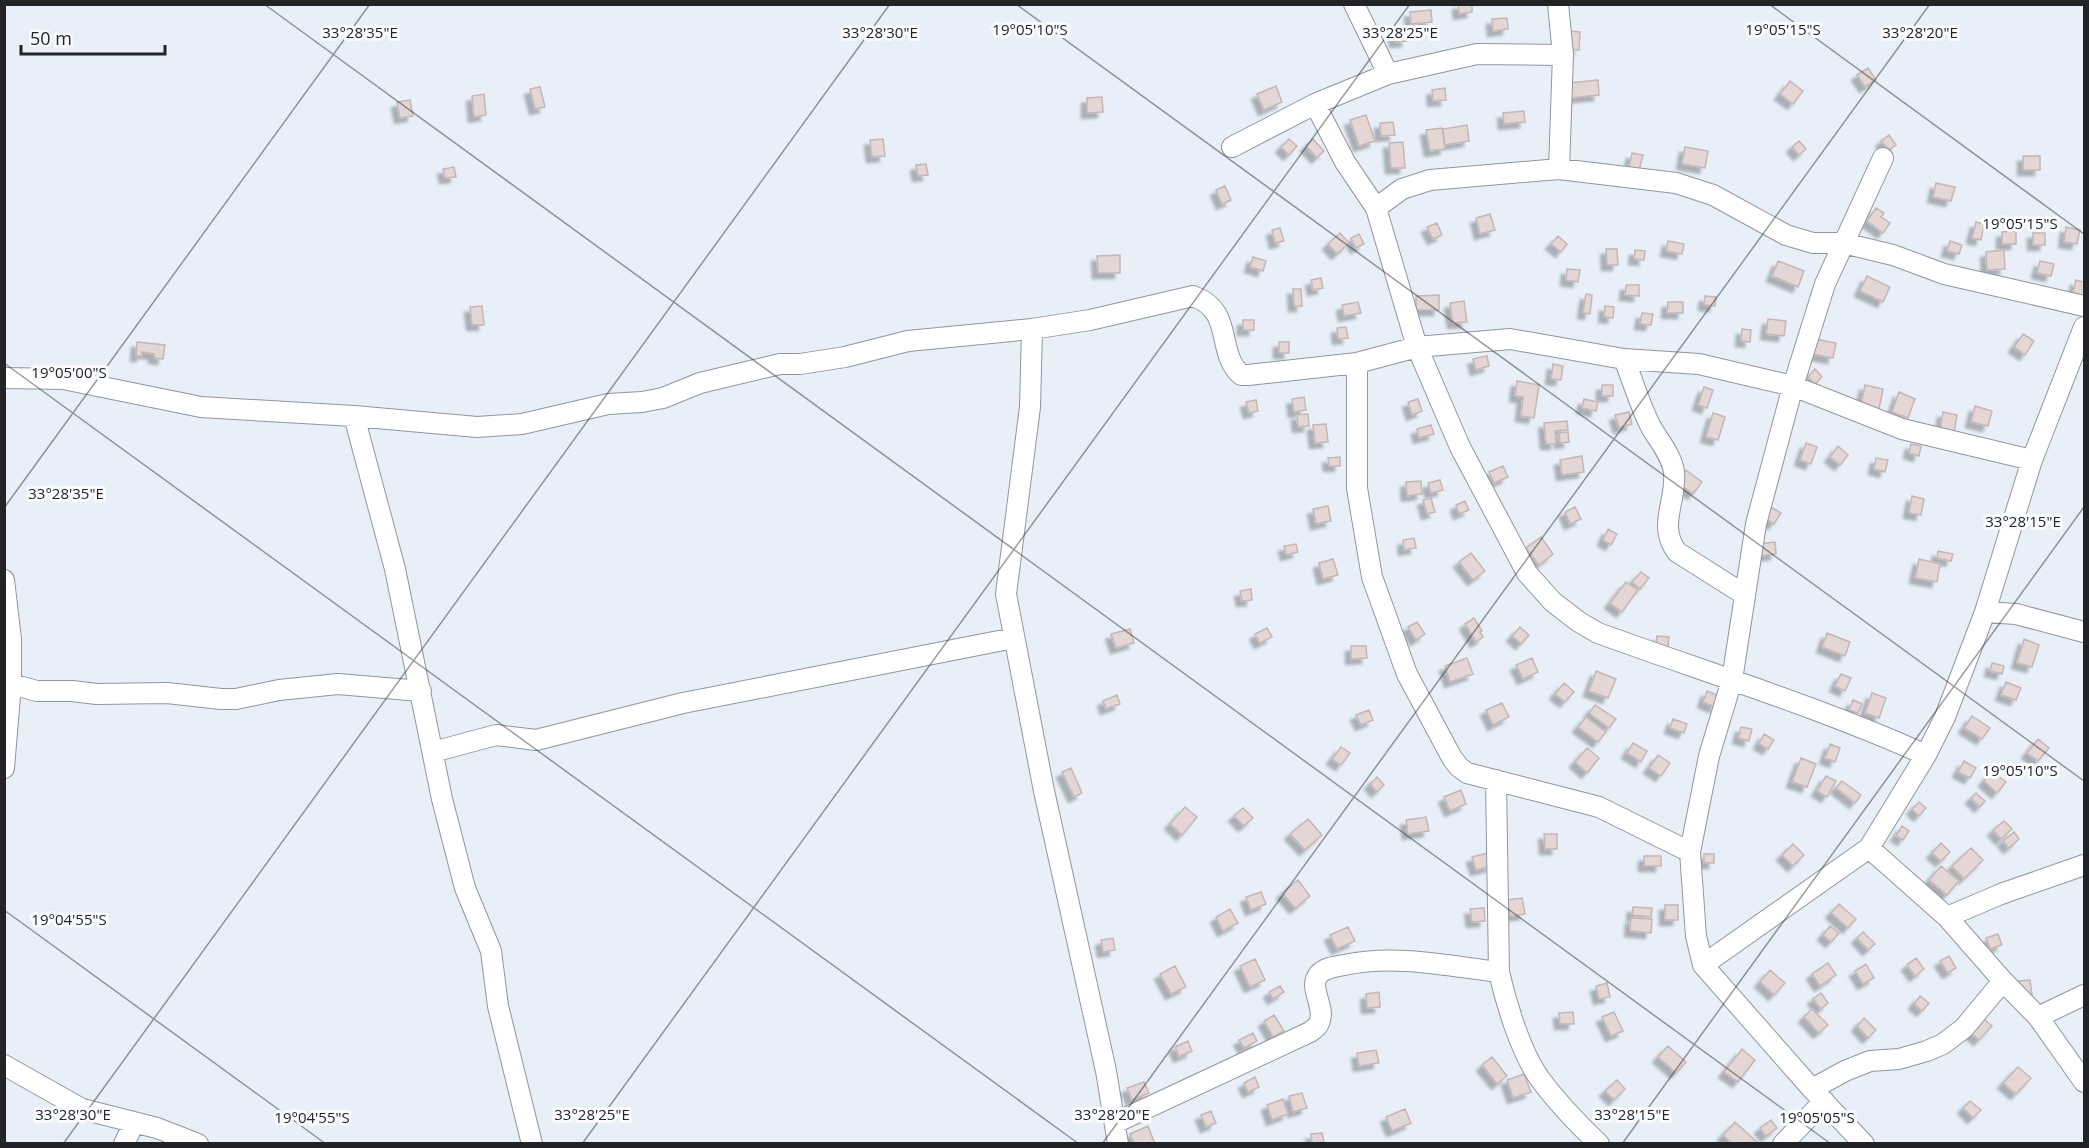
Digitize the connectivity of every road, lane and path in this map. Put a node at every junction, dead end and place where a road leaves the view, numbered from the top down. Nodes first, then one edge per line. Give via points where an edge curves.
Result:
1 (1354, 4) edge
2 (1558, 4) edge
3 (1563, 55) junction
4 (1388, 74) junction
5 (1314, 104) junction
6 (1232, 147) dead end
7 (1883, 158) dead end
8 (1559, 169) junction
9 (1376, 208) junction
10 (1843, 243) junction
11 (2085, 306) edge
12 (2085, 327) edge
13 (1032, 329) junction
14 (1418, 347) junction
15 (1624, 359) junction
16 (1357, 363) junction
17 (4, 378) edge
18 (1792, 386) junction
19 (354, 416) junction
20 (2032, 460) junction
21 (4, 580) edge
22 (1745, 595) junction
23 (1985, 612) junction
24 (2085, 632) edge
25 (1014, 638) junction
26 (1732, 680) junction
27 (11, 684) junction
28 (421, 691) junction
29 (433, 752) junction
30 (1926, 755) junction
31 (4, 768) edge
32 (1496, 780) junction
33 (1869, 848) junction
34 (1690, 852) junction
35 (2085, 865) edge
36 (1947, 917) junction
37 (1703, 965) junction
38 (1499, 972) junction
39 (2003, 981) junction
40 (2085, 995) edge
41 (2038, 1017) junction
42 (4, 1065) edge
43 (2085, 1082) edge
44 (1818, 1095) junction
45 (134, 1123) junction
46 (1115, 1123) junction
47 (124, 1143) edge
48 (198, 1143) edge
49 (532, 1143) edge
50 (1118, 1143) edge
51 (1599, 1143) edge
52 (1783, 1143) edge
53 (1864, 1143) edge

1 - 4 street
2 - 3 street
3 - 4 street via 1477,54
3 - 8 street
4 - 5 street
5 - 6 street
5 - 9 street via 1345,162
7 - 10 street
8 - 9 street via 1430,180 1402,189
8 - 10 street via 1676,183 1713,195 1786,236 1812,243
9 - 14 street
10 - 11 street via 1893,255 1944,274
10 - 18 street via 1825,284
12 - 20 street
13 - 16 street via 1192,296 1205,300 1216,312 1232,363 1241,375
13 - 19 street via 908,341 845,357 780,364 700,383 663,398 608,404 522,424 477,427
13 - 25 street via 1030,407 1006,594
14 - 15 street via 1510,339
14 - 16 street
14 - 26 street via 1461,447 1527,573 1553,602 1598,633
15 - 18 street via 1699,364
15 - 22 street via 1650,425 1674,471 1667,531 1670,543 1677,552
16 - 32 street via 1357,488 1372,577 1407,674 1452,758 1467,772
17 - 19 street via 63,379 201,407
18 - 20 street via 1902,429
18 - 22 street via 1756,524
19 - 28 street via 395,569
20 - 23 street
21 - 27 street via 11,639
22 - 26 street
23 - 24 street via 2016,614
23 - 30 street via 1945,717
25 - 29 street via 683,703 536,740 496,735
25 - 46 street
26 - 30 street via 1866,728
26 - 34 street via 1709,756
27 - 28 street via 37,691 167,693 221,699 338,684
27 - 31 street
28 - 29 street
29 - 49 street via 465,888 491,951 498,1006
30 - 33 street
32 - 34 street via 1599,807
32 - 38 street
33 - 36 street
33 - 37 street
34 - 37 street via 1696,936
35 - 36 street
36 - 39 street
37 - 44 street
38 - 46 street via 1396,959 1326,969 1315,984 1321,1013 1319,1023 1310,1032
38 - 51 street via 1505,1003 1539,1077
39 - 41 street
39 - 44 street via 1964,1028 1943,1044 1899,1059 1870,1061 1845,1071
40 - 41 street
41 - 43 street
42 - 45 street via 82,1109
44 - 52 street
44 - 53 street
45 - 47 street
45 - 48 street
46 - 50 street

